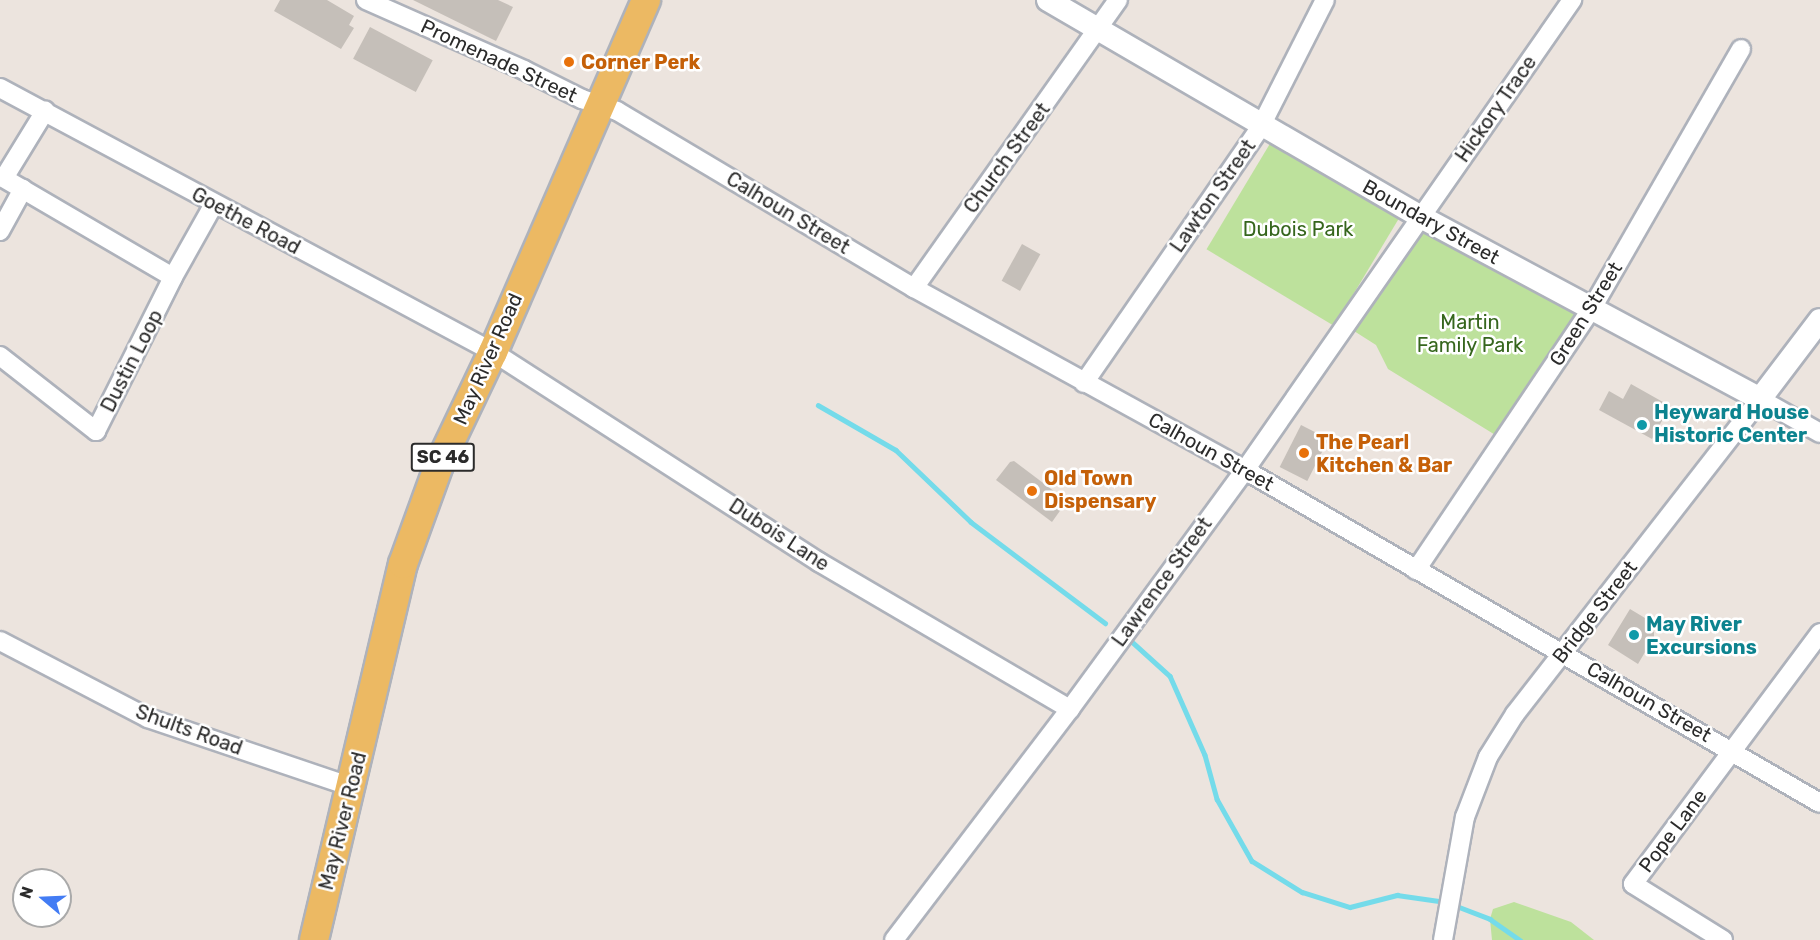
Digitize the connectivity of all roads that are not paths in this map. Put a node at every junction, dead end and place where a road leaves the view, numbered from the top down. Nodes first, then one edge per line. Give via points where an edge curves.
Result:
1 (366, 0) edge
2 (646, 0) edge
3 (1048, 0) edge
4 (1118, 0) edge
5 (1325, 0) edge
6 (1572, 0) edge
7 (1099, 28) junction
8 (1741, 49) dead end
9 (0, 88) edge
10 (601, 104) junction
11 (45, 111) junction
12 (1261, 126) junction
13 (2, 177) edge
14 (23, 189) junction
15 (214, 204) junction
16 (1421, 218) junction
17 (0, 231) edge
18 (173, 277) junction
19 (914, 288) junction
20 (1592, 310) junction
21 (1820, 320) edge
22 (493, 352) junction
23 (0, 356) edge
24 (1084, 383) junction
25 (1760, 399) junction
26 (1820, 433) edge
27 (1245, 470) junction
28 (1416, 570) junction
29 (1820, 633) edge
30 (0, 640) edge
31 (1564, 653) junction
32 (1070, 709) junction
33 (1732, 751) junction
34 (352, 787) junction
35 (1820, 803) edge
36 (1443, 938) edge
37 (314, 940) edge
38 (894, 940) edge
39 (1723, 940) edge

1 - 10 street, Promenade Street via 582,99
2 - 10 main road, May River Road / SC 46
3 - 7 street, Boundary Street
4 - 7 street, Church Street
5 - 12 street, Lawton Street
6 - 16 street, Hickory Trace
7 - 12 street, Boundary Street
7 - 19 street, Church Street
8 - 20 street, Green Street
9 - 11 street, Goethe Road
10 - 19 street, Calhoun Street
10 - 22 main road, May River Road / SC 46
11 - 13 street
11 - 15 street, Goethe Road
12 - 16 street, Boundary Street
12 - 24 street, Lawton Street
13 - 14 street
14 - 17 street
14 - 18 street
15 - 18 street, Dustin Loop
15 - 22 street, Goethe Road
16 - 20 street, Boundary Street
16 - 27 street, Lawrence Street
18 - 23 street, Dustin Loop via 96,432
19 - 24 street, Calhoun Street
20 - 25 street, Boundary Street
20 - 28 street, Green Street
21 - 25 street, Bridge Street
22 - 32 street, Dubois Lane via 819,562
22 - 34 main road, May River Road / SC 46 via 439,465 403,564
24 - 27 street, Calhoun Street
25 - 26 street, Boundary Street
25 - 31 street, Bridge Street
27 - 28 street, Calhoun Street
27 - 32 street, Lawrence Street
28 - 31 street, Calhoun Street
29 - 33 street
30 - 34 street, Shults Road via 148,718
31 - 33 street, Calhoun Street
31 - 36 street, Bridge Street via 1515,714 1488,757 1466,817
32 - 38 street, Lawrence Street
33 - 35 street, Calhoun Street
33 - 39 street, Pope Lane via 1633,884
34 - 37 main road, May River Road / SC 46

